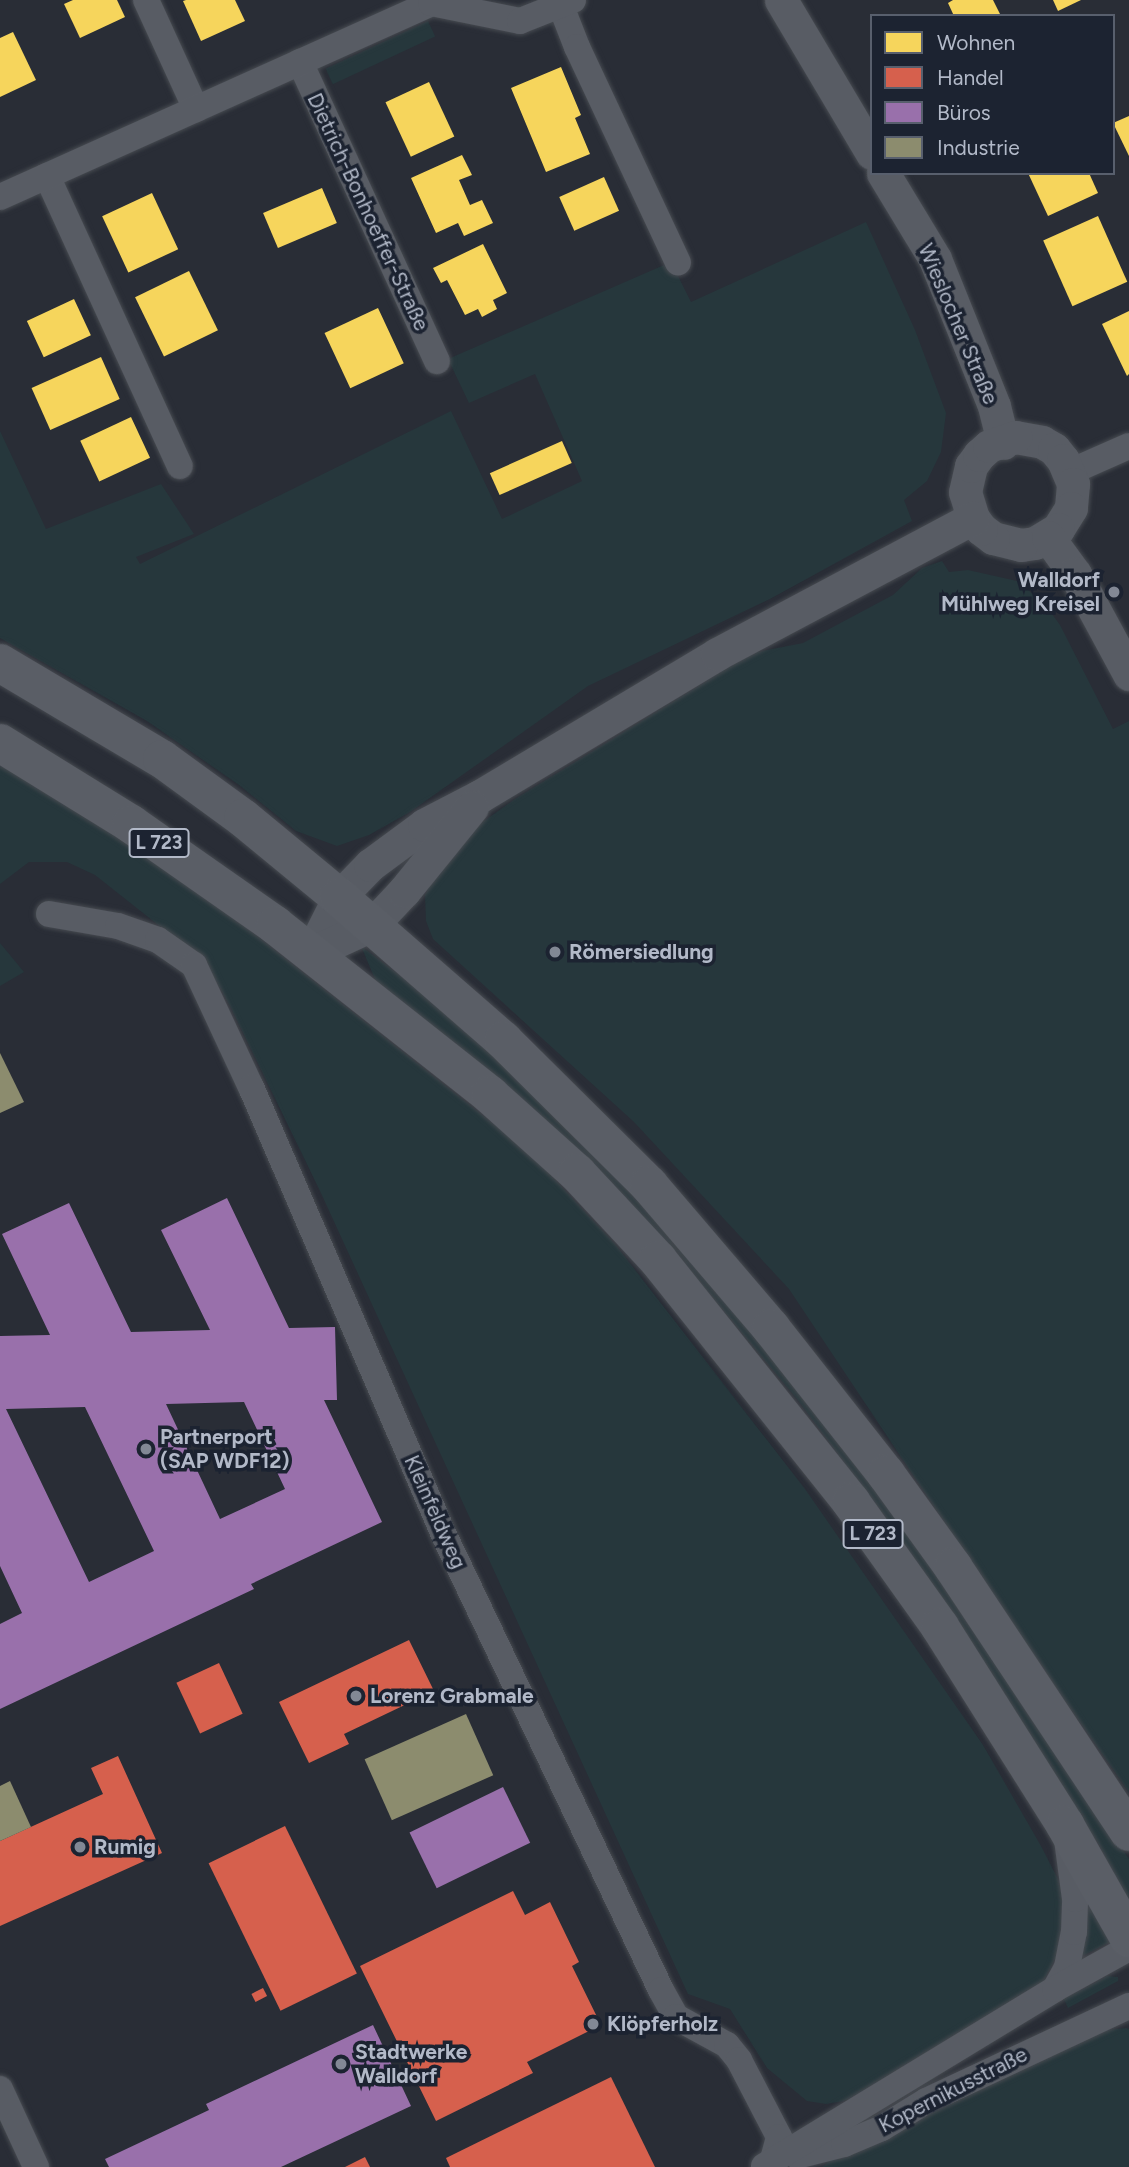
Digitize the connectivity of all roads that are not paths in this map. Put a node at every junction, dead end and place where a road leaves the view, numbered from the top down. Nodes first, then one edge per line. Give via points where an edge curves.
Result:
1 (146, 0) edge
2 (781, 0) edge
3 (567, 3) edge
4 (387, 10) edge
5 (300, 62) junction
6 (196, 109) junction
7 (870, 150) edge
8 (884, 175) edge
9 (47, 176) junction
10 (0, 197) edge
11 (678, 263) dead end
12 (437, 361) dead end
13 (1003, 443) junction
14 (1129, 446) edge
15 (180, 466) dead end
16 (1070, 472) junction
17 (973, 518) junction
18 (1048, 537) junction
19 (0, 663) edge
20 (1129, 674) edge
21 (0, 743) edge
22 (480, 796) junction
23 (340, 897) junction
24 (49, 914) dead end
25 (372, 925) junction
26 (311, 953) junction
27 (1065, 1825) junction
28 (1129, 1832) edge
29 (1129, 1938) edge
30 (1129, 1948) edge
31 (1055, 1989) junction
32 (1129, 2006) edge
33 (0, 2090) edge
34 (768, 2166) edge
35 (36, 2167) edge

1 - 6 street
2 - 7 street
3 - 4 street via 520,22 431,3
3 - 11 street via 577,47
4 - 5 street
5 - 6 street
5 - 12 street, Dietrich-Bonhoeffer-Straße
6 - 9 street
8 - 13 street, Wieslocher Straße via 935,259 994,406
9 - 10 street
9 - 15 street
13 - 16 street via 1015,437 1042,442 1054,449
13 - 17 street via 989,446 971,466 965,492
14 - 16 street
16 - 18 street via 1071,508
17 - 18 street via 993,538 1007,543 1035,543
17 - 22 street via 717,654
18 - 20 street via 1076,574
19 - 23 main road, L 723 via 162,759
21 - 26 main road, L 723 via 207,875
22 - 23 street via 424,825 370,865
22 - 25 street
23 - 25 main road, L 723
23 - 26 street
24 - 34 street, Kleinfeldweg via 128,929 158,940 194,965 444,1535 661,1990 676,2017 727,2045 779,2137
25 - 26 street
25 - 28 main road, L 723 via 503,1040 649,1185 771,1328 953,1567
26 - 27 main road, L 723 via 490,1095 576,1172 658,1260 851,1502 940,1627
27 - 29 main road, L 723
27 - 31 street via 1075,1899 1074,1932 1067,1967
30 - 31 street, Kopernikusstraße
31 - 34 street, Kopernikusstraße
32 - 34 street, Kopernikusstraße via 951,2089 882,2128
33 - 35 street

